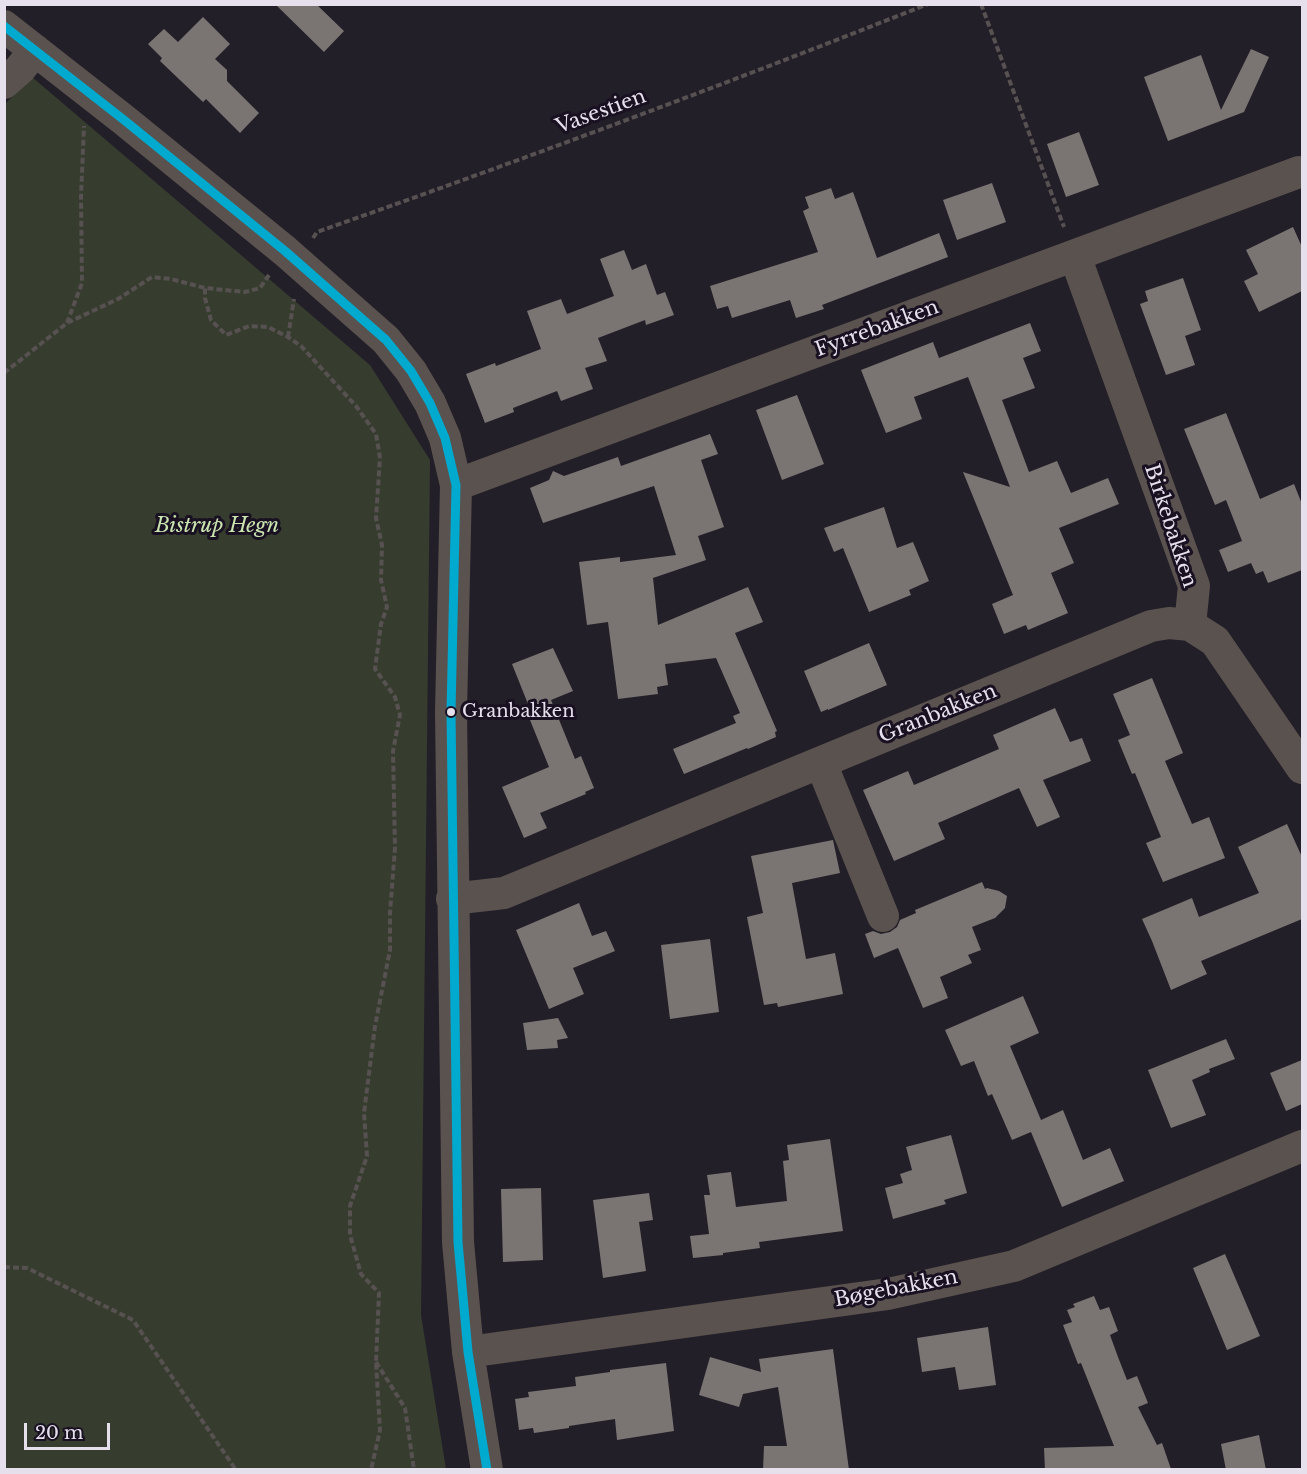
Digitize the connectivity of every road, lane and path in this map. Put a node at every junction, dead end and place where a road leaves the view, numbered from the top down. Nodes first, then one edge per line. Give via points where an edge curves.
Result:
1 (928, 4) edge
2 (981, 4) edge
3 (4, 26) edge
4 (35, 50) junction
5 (4, 83) edge
6 (84, 125) dead end
7 (1299, 172) dead end
8 (1075, 256) junction
9 (292, 257) junction
10 (205, 288) junction
11 (67, 323) junction
12 (4, 373) edge
13 (456, 485) junction
14 (1190, 625) junction
15 (821, 763) junction
16 (1302, 768) edge
17 (452, 899) junction
18 (883, 916) dead end
19 (1302, 1146) edge
20 (4, 1267) edge
21 (468, 1352) junction
22 (376, 1362) junction
23 (236, 1470) edge
24 (371, 1470) edge
25 (414, 1470) edge
26 (487, 1470) edge

1 - 9 path, Vasestien via 317,232
2 - 8 path
3 - 4 street
4 - 5 street
4 - 9 street
6 - 11 path via 82,284
7 - 8 street, Fyrrebakken
8 - 13 street, Fyrrebakken
8 - 14 street, Birkebakken via 1194,586
9 - 10 path, Vasestien via 260,288 245,292
9 - 13 street via 386,340 411,370 445,438
10 - 11 path via 152,277 118,299
10 - 22 path via 211,320 226,335 249,326 268,327 301,346 376,434 380,458 376,518 387,606 375,669 395,697 399,715 393,751 395,848 390,950 364,1113 367,1156 350,1206 351,1235 361,1274 379,1293
11 - 12 path
13 - 17 street via 451,685
14 - 15 street, Granbakken via 1151,626
14 - 16 street via 1215,641
15 - 17 street, Granbakken via 504,893
15 - 18 street
17 - 21 street via 458,1242
19 - 21 street, Bøgebakken via 1014,1266 888,1294
20 - 23 path via 27,1268 133,1320
21 - 26 street
22 - 24 path via 380,1430
22 - 25 path via 405,1408

